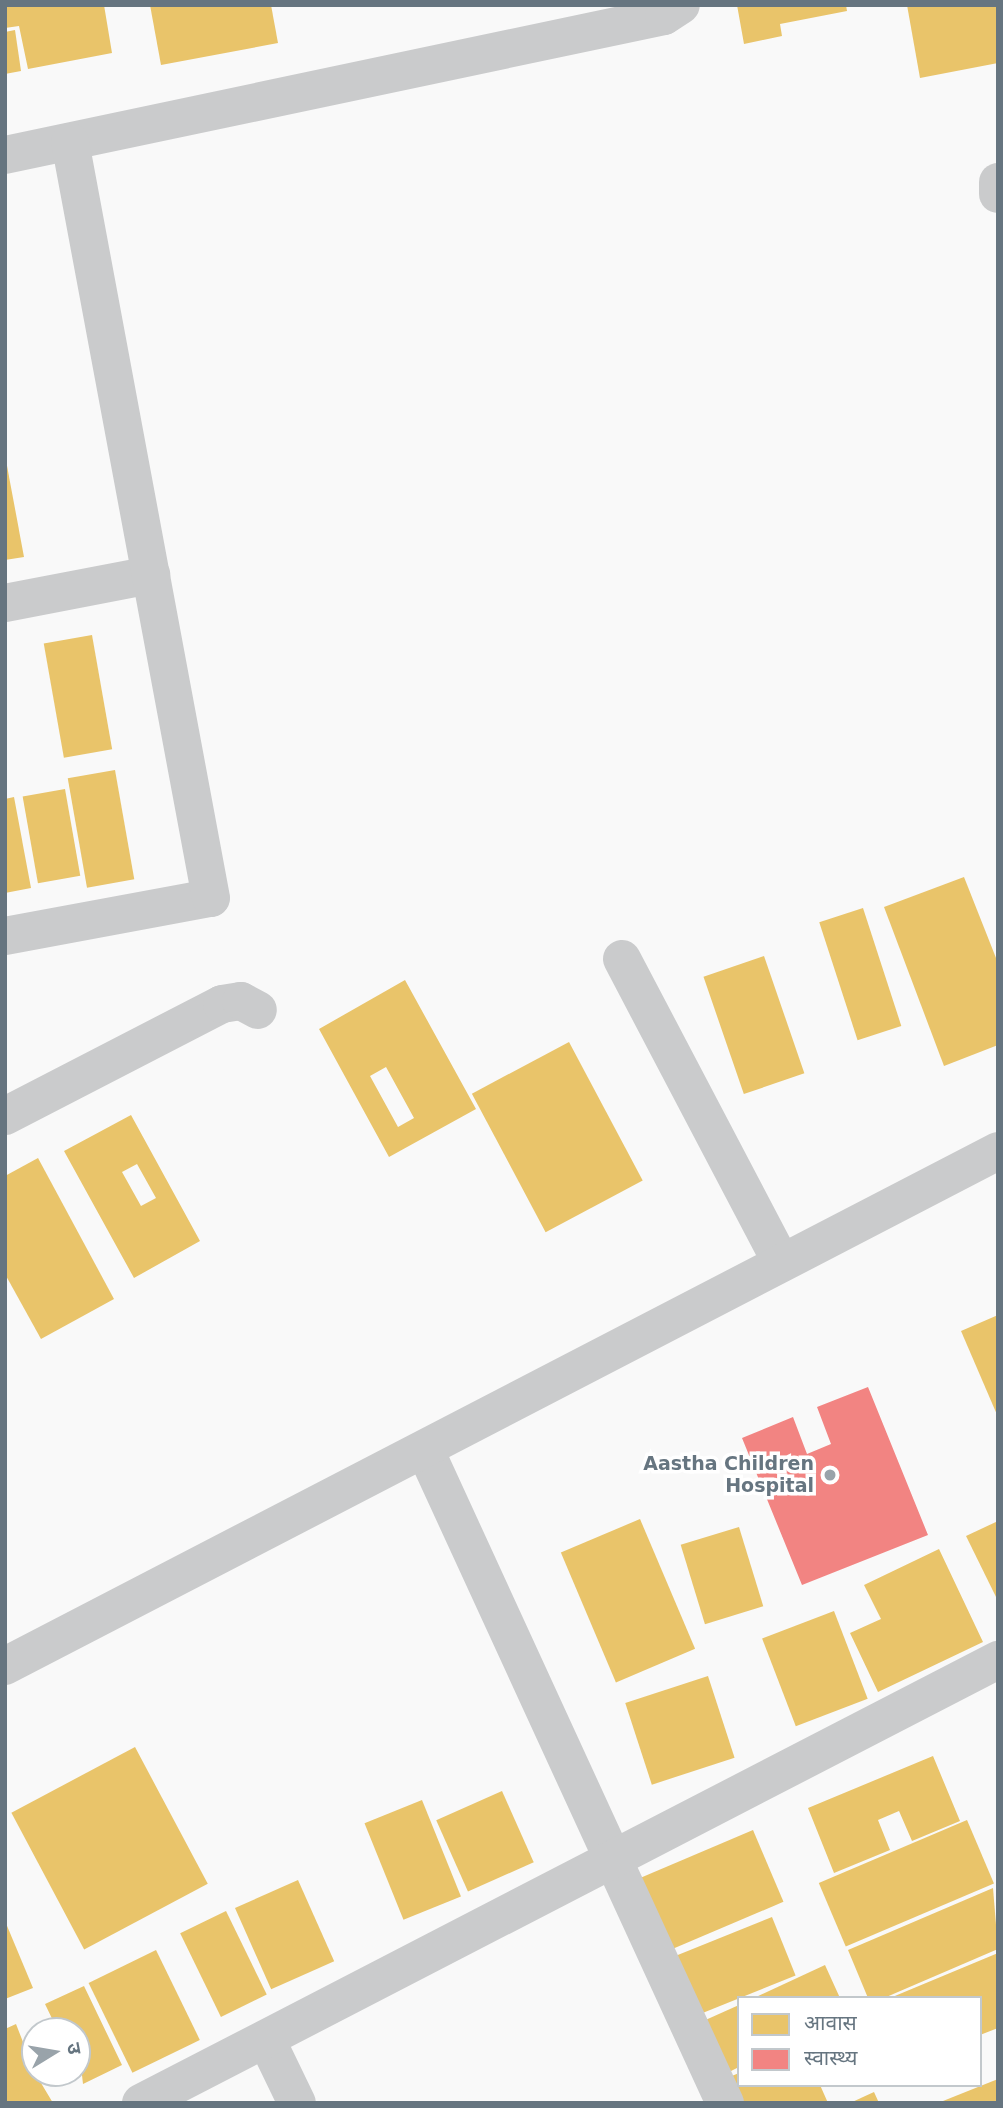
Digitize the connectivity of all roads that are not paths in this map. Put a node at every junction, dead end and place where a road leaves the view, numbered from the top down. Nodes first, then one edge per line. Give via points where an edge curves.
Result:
1 (681, 5) edge
2 (70, 142) junction
3 (5, 155) edge
4 (998, 181) edge
5 (998, 194) edge
6 (151, 575) junction
7 (5, 603) edge
8 (5, 936) edge
9 (622, 959) dead end
10 (258, 1010) dead end
11 (5, 1116) edge
12 (998, 1151) edge
13 (780, 1262) junction
14 (425, 1450) junction
15 (5, 1667) edge
16 (995, 1668) edge
17 (609, 1861) junction
18 (266, 2039) junction
19 (141, 2103) edge
20 (297, 2103) edge
21 (725, 2103) edge

1 - 2 street via 664,16
2 - 3 street
2 - 6 street
4 - 5 street
6 - 7 street
6 - 8 street via 211,898
9 - 13 street
10 - 11 street via 241,1001 222,1004
12 - 13 street
13 - 14 street
14 - 15 street
14 - 17 street
16 - 17 street
17 - 18 street
17 - 21 street
18 - 19 street
18 - 20 street

